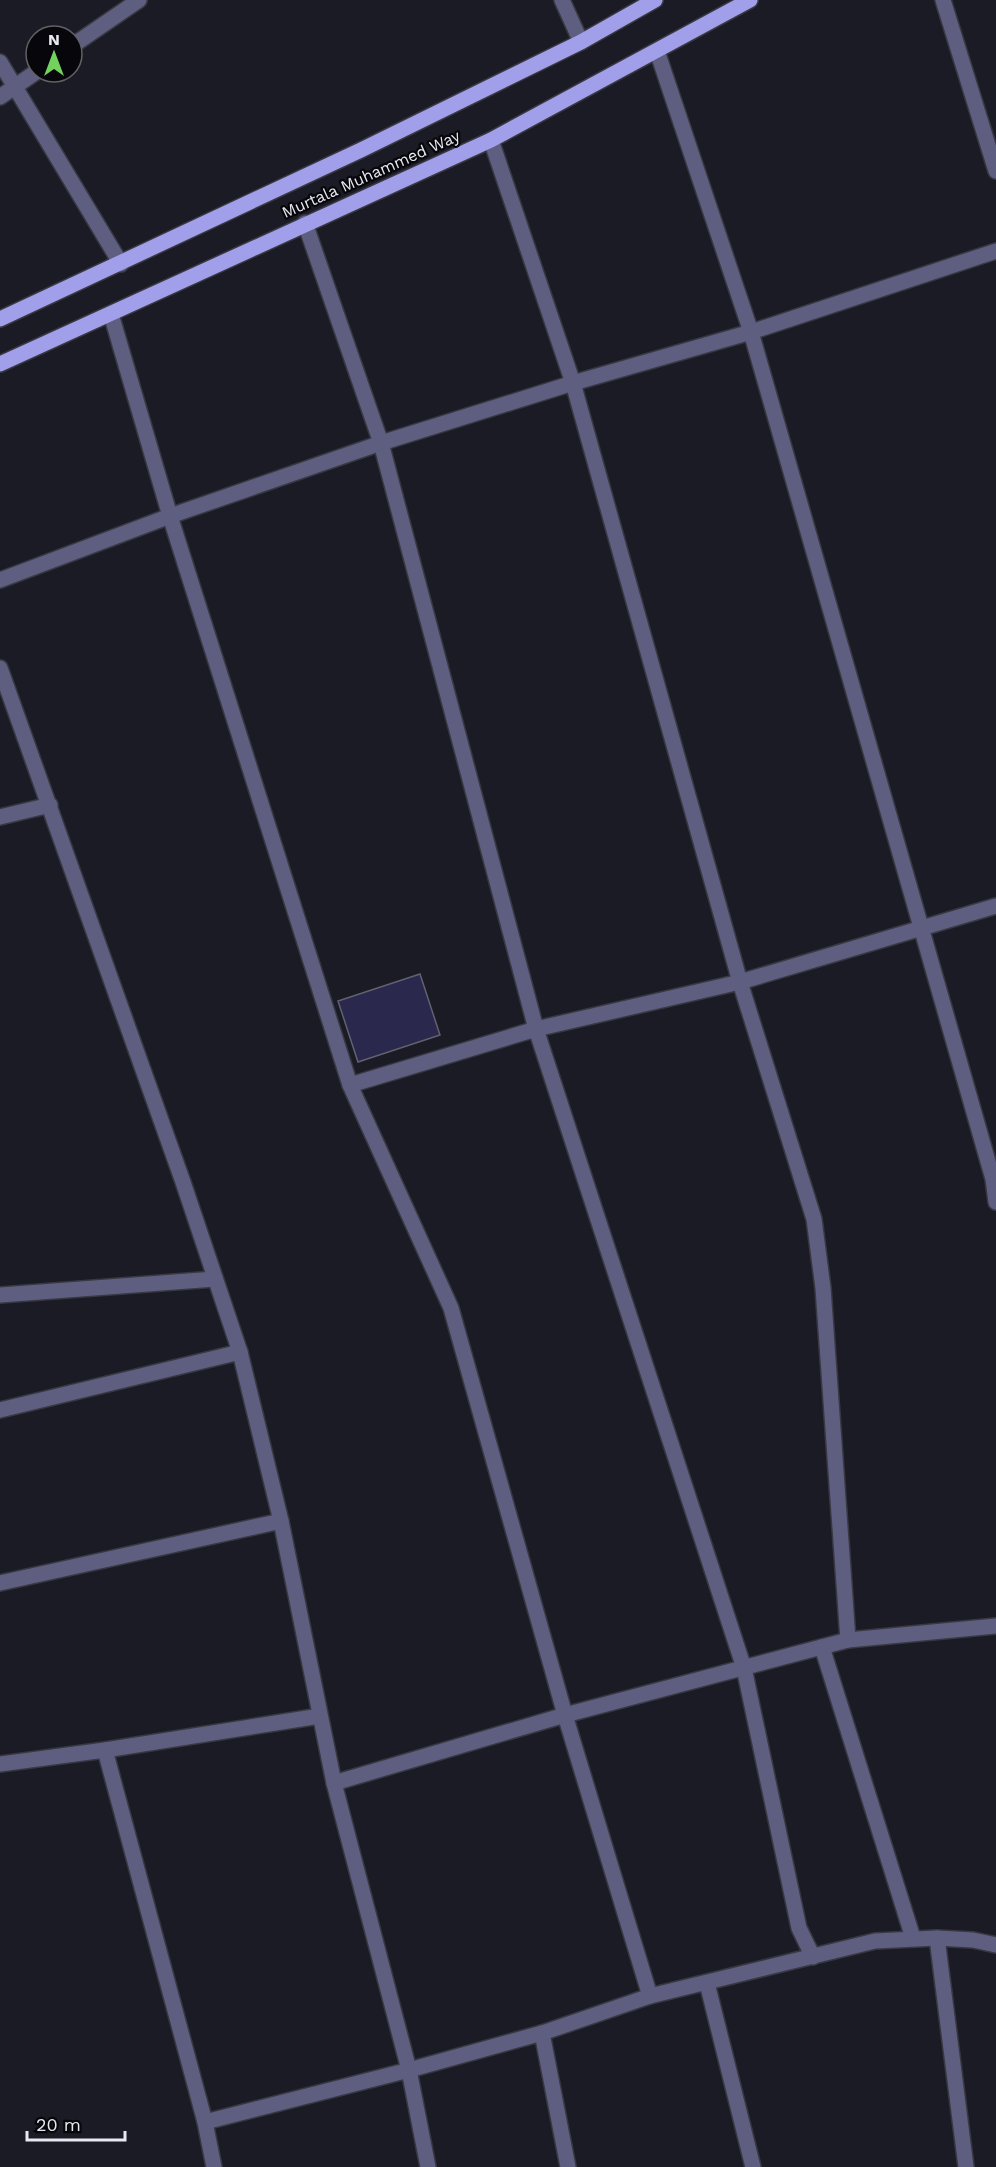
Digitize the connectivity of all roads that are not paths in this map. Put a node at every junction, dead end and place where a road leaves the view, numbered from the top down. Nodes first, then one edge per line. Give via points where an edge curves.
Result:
1 (139, 0) edge
2 (562, 0) edge
3 (655, 0) edge
4 (750, 0) edge
5 (943, 0) edge
6 (84, 38) edge
7 (581, 42) junction
8 (657, 51) junction
9 (0, 62) edge
10 (24, 80) edge
11 (15, 86) junction
12 (0, 97) edge
13 (492, 140) junction
14 (996, 171) edge
15 (305, 223) junction
16 (996, 250) edge
17 (121, 264) junction
18 (111, 314) junction
19 (0, 319) edge
20 (751, 332) junction
21 (0, 364) edge
22 (573, 383) junction
23 (381, 443) junction
24 (170, 516) junction
25 (0, 580) edge
26 (0, 668) edge
27 (50, 805) junction
28 (0, 817) edge
29 (996, 906) edge
30 (922, 926) junction
31 (740, 982) junction
32 (536, 1029) junction
33 (350, 1085) junction
34 (996, 1202) edge
35 (215, 1278) junction
36 (0, 1295) edge
37 (240, 1352) junction
38 (0, 1410) edge
39 (281, 1521) junction
40 (0, 1583) edge
41 (996, 1626) edge
42 (848, 1640) junction
43 (822, 1647) junction
44 (744, 1668) junction
45 (565, 1715) junction
46 (320, 1716) junction
47 (105, 1750) junction
48 (0, 1764) edge
49 (334, 1782) junction
50 (913, 1938) junction
51 (937, 1938) junction
52 (996, 1945) edge
53 (813, 1958) junction
54 (707, 1983) junction
55 (650, 1996) junction
56 (542, 2033) junction
57 (409, 2070) junction
58 (205, 2122) junction
59 (214, 2167) edge
60 (428, 2167) edge
61 (567, 2167) edge
62 (753, 2167) edge
63 (966, 2167) edge

1 - 6 street
2 - 7 street
3 - 7 main road, Murtala Muhammed Way
4 - 8 main road, Murtala Muhammed Way
5 - 14 street
7 - 17 main road, Murtala Muhammed Way
8 - 13 main road, Murtala Muhammed Way
8 - 20 street
9 - 11 street
10 - 11 street
11 - 12 street
11 - 17 street
13 - 15 main road, Murtala Muhammed Way
13 - 22 street
15 - 18 main road, Murtala Muhammed Way
15 - 23 street
16 - 20 street
17 - 19 main road, Murtala Muhammed Way
18 - 21 main road, Murtala Muhammed Way
18 - 24 street
20 - 22 street
20 - 30 street
22 - 23 street
22 - 31 street
23 - 24 street
23 - 32 street
24 - 25 street
24 - 33 street
26 - 27 street
27 - 28 street
27 - 35 street
29 - 30 street
30 - 31 street
30 - 34 street via 993,1179
31 - 32 street
31 - 42 street via 814,1219 823,1288
32 - 33 street
32 - 44 street
33 - 45 street via 451,1308
35 - 36 street
35 - 37 street
37 - 38 street
37 - 39 street
39 - 40 street
39 - 46 street
41 - 42 street
42 - 43 street
43 - 44 street
43 - 50 street
44 - 45 street
44 - 53 street via 799,1928
45 - 49 street
45 - 55 street
46 - 47 street
46 - 49 street
47 - 48 street
47 - 58 street
49 - 57 street
50 - 51 street
50 - 53 street via 875,1941
51 - 52 street
51 - 63 street
53 - 54 street
54 - 55 street
54 - 62 street
55 - 56 street
56 - 57 street
56 - 61 street
57 - 58 street
57 - 60 street
58 - 59 street

